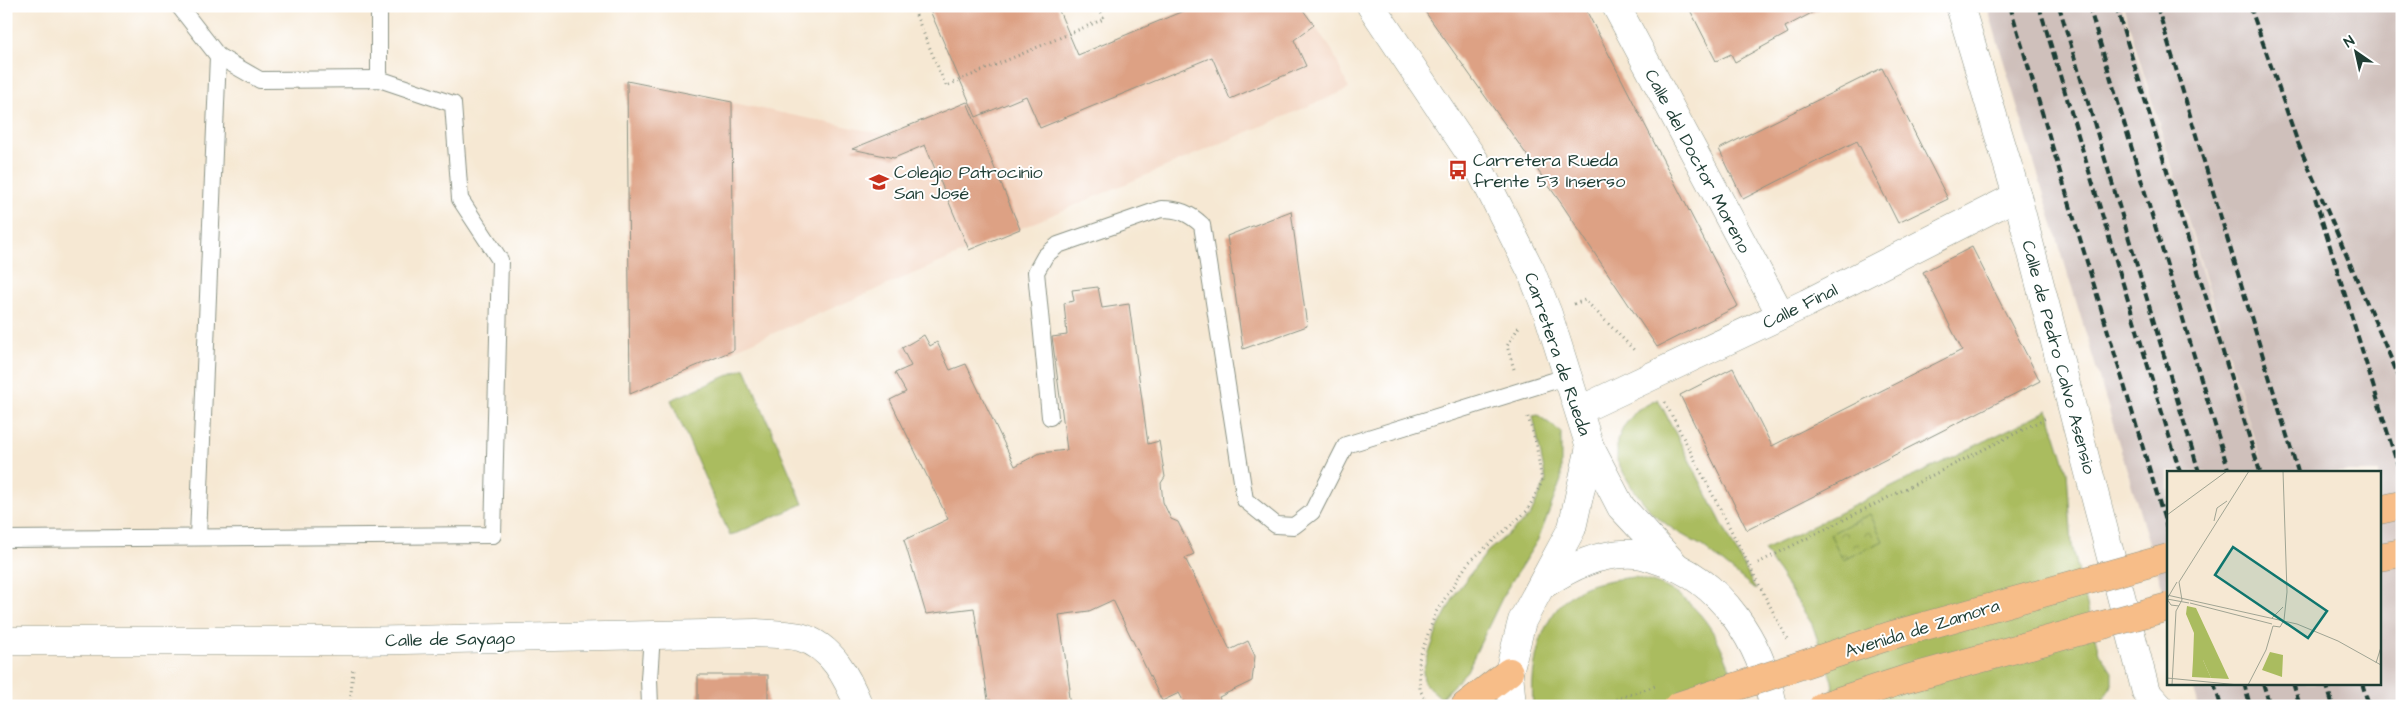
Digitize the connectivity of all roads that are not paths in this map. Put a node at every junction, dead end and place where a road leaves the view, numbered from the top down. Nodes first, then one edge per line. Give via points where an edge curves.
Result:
1 (178, 6) edge
2 (379, 6) edge
3 (1371, 6) edge
4 (1616, 6) edge
5 (1960, 6) edge
6 (218, 56) junction
7 (379, 79) junction
8 (2017, 196) junction
9 (1781, 315) junction
10 (1569, 376) junction
11 (1580, 410) junction
12 (1050, 417) dead end
13 (1590, 447) junction
14 (2402, 505) edge
15 (2380, 510) edge
16 (198, 537) junction
17 (6, 539) edge
18 (2402, 552) edge
19 (2380, 557) edge
20 (2167, 558) edge
21 (1675, 565) junction
22 (1543, 585) junction
23 (2167, 607) edge
24 (652, 635) junction
25 (6, 641) edge
26 (1509, 672) junction
27 (2146, 701) edge
28 (650, 706) edge
29 (859, 706) edge
30 (1465, 706) edge
31 (1512, 706) edge
32 (1678, 706) edge
33 (1773, 706) edge
34 (1824, 706) edge

1 - 6 lane
2 - 7 lane
3 - 10 street, Carretera de Rueda via 1477,164 1531,271
4 - 9 street, Calle del Doctor Moreno
5 - 8 street, Calle de Pedro Calvo Asensio
6 - 7 lane via 260,80
6 - 16 lane
7 - 16 lane via 453,104 460,198 500,260 493,534
8 - 9 street, Calle Final
8 - 27 street, Calle de Pedro Calvo Asensio
9 - 11 street, Calle Final
10 - 11 street, Carretera de Rueda
10 - 12 lane via 1346,445 1312,512 1294,526 1276,525 1245,500 1202,225 1177,209 1161,209 1058,245 1044,256 1036,272
11 - 13 street, Carretera de Rueda
13 - 21 street, Carretera de Rueda via 1621,507
13 - 22 street, Carretera de Rueda via 1572,528
14 - 15 highway
16 - 17 lane
18 - 19 highway
20 - 32 highway, Avenida de Zamora, bridge via 1889,636
21 - 22 street via 1637,554 1610,555 1573,566
21 - 33 street via 1722,602 1741,625 1762,664
22 - 26 street, Carretera de Rueda via 1522,621
23 - 34 highway, bridge via 1922,674
24 - 25 street, Calle de Sayago via 356,641
24 - 28 lane
24 - 29 street, Calle de Sayago via 757,633 800,637 827,651 848,680
26 - 30 highway
26 - 31 street, Carretera de Rueda

